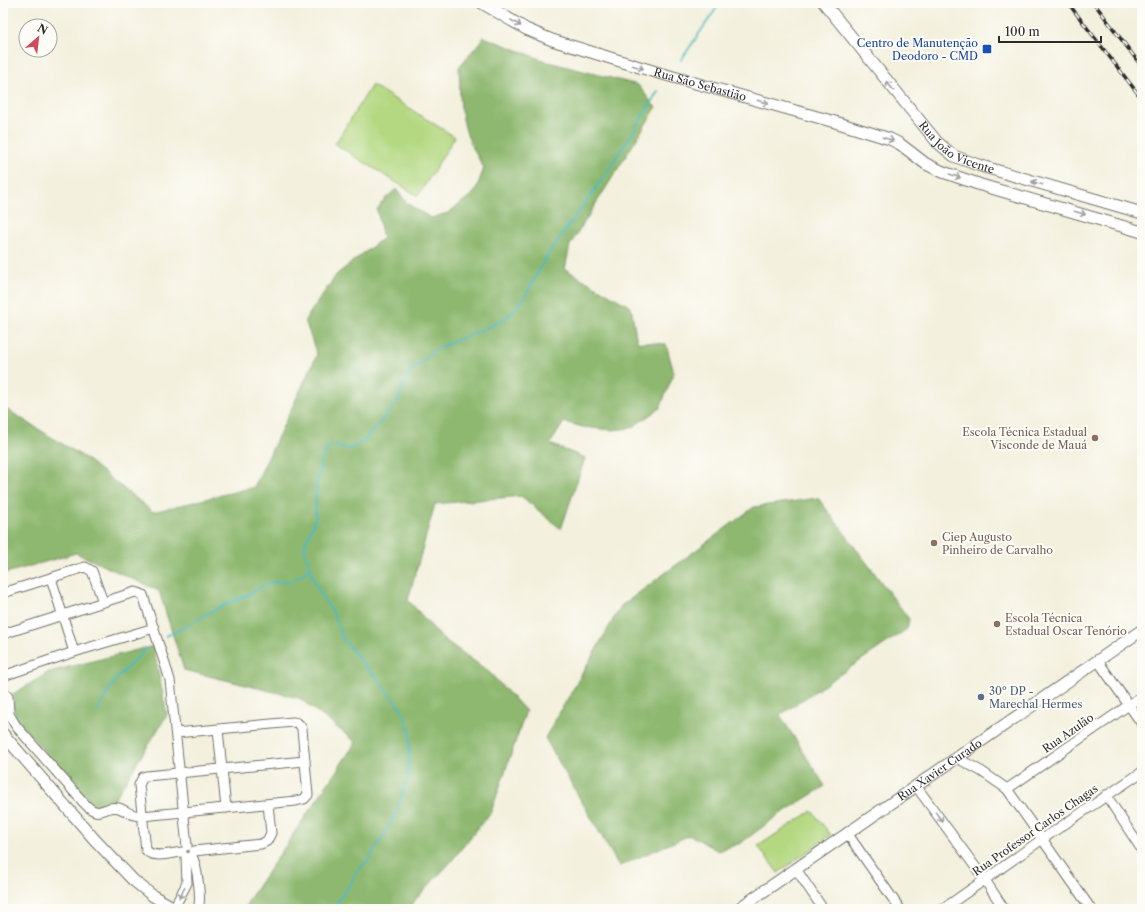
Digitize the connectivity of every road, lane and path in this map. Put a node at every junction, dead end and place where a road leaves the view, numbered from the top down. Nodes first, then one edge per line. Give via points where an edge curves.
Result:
1 (482, 3) edge
2 (824, 3) edge
3 (920, 160) joint
4 (1128, 209) junction
5 (1142, 213) edge
6 (1123, 226) junction
7 (1142, 232) edge
8 (51, 578) junction
9 (3, 593) edge
10 (103, 602) junction
11 (62, 614) junction
12 (154, 628) junction
13 (1142, 630) edge
14 (3, 634) edge
15 (74, 652) junction
16 (1098, 661) junction
17 (3, 676) edge
18 (3, 691) edge
19 (1142, 696) edge
20 (1129, 705) junction
21 (1142, 724) edge
22 (218, 730) junction
23 (176, 733) junction
24 (3, 734) edge
25 (957, 758) junction
26 (305, 760) junction
27 (222, 768) junction
28 (1142, 772) edge
29 (181, 773) junction
30 (916, 786) junction
31 (1007, 789) junction
32 (1106, 795) junction
33 (268, 804) junction
34 (226, 808) junction
35 (184, 812) junction
36 (142, 816) junction
37 (847, 833) junction
38 (1041, 840) junction
39 (1142, 850) edge
40 (188, 852) junction
41 (796, 869) junction
42 (985, 880) junction
43 (749, 906) edge
44 (175, 908) edge
45 (198, 909) edge
46 (738, 909) edge
47 (823, 909) edge
48 (900, 909) edge
49 (943, 909) edge
50 (1004, 909) edge
51 (1091, 909) edge

1 -> 3 main road, Rua São Sebastião via 526,29 552,40 890,139
4 -> 2 main road, Rua João Vicente via 961,160 947,152
3 -> 6 main road, Rua João Vicente via 956,177
4 - 5 main road, Rua João Vicente
4 - 6 main road
6 - 7 main road, Rua João Vicente
8 - 9 street
8 - 10 street via 88,568 92,571
8 - 11 street
10 - 11 street
10 - 12 street via 135,592 141,593 145,598
11 - 14 street
11 - 15 street
12 - 15 street
12 - 23 street via 170,680
13 - 16 main road, Rua Xavier Curado
15 - 17 street
16 - 20 street
16 - 25 main road, Rua Xavier Curado
18 - 36 street via 8,697 9,714 16,726 88,808 97,812 116,808 134,816
19 - 20 street, Rua Azulão
20 - 21 street
20 - 31 street, Rua Azulão
22 - 23 street
22 - 26 street via 297,723 302,729
22 - 27 street
23 - 29 street
24 - 44 main road via 129,876 143,889
25 - 30 main road, Rua Xavier Curado
25 - 31 street
26 - 27 street
26 - 33 street via 308,791 306,797 301,800
27 - 29 street
27 - 34 street
28 - 32 street, Rua Professor Carlos Chagas
29 - 35 street
29 - 36 street via 143,777 139,785
30 - 37 main road, Rua Xavier Curado
30 -> 42 street
31 - 38 street
32 - 38 street, Rua Professor Carlos Chagas
32 - 39 street
33 - 34 street
33 - 40 street via 271,833 267,841 261,844
34 - 35 street
35 - 36 street
35 - 40 street
36 - 40 street via 148,852
37 - 41 main road, Rua Xavier Curado
37 - 48 street
38 - 42 street, Rua Professor Carlos Chagas
38 - 51 street
40 -> 44 street via 187,883
40 - 45 street via 194,860 198,882
41 - 43 main road, Rua Xavier Curado
41 - 47 street
42 - 49 street, Rua Professor Carlos Chagas
42 - 50 street
43 - 46 main road, Rua Xavier Curado

